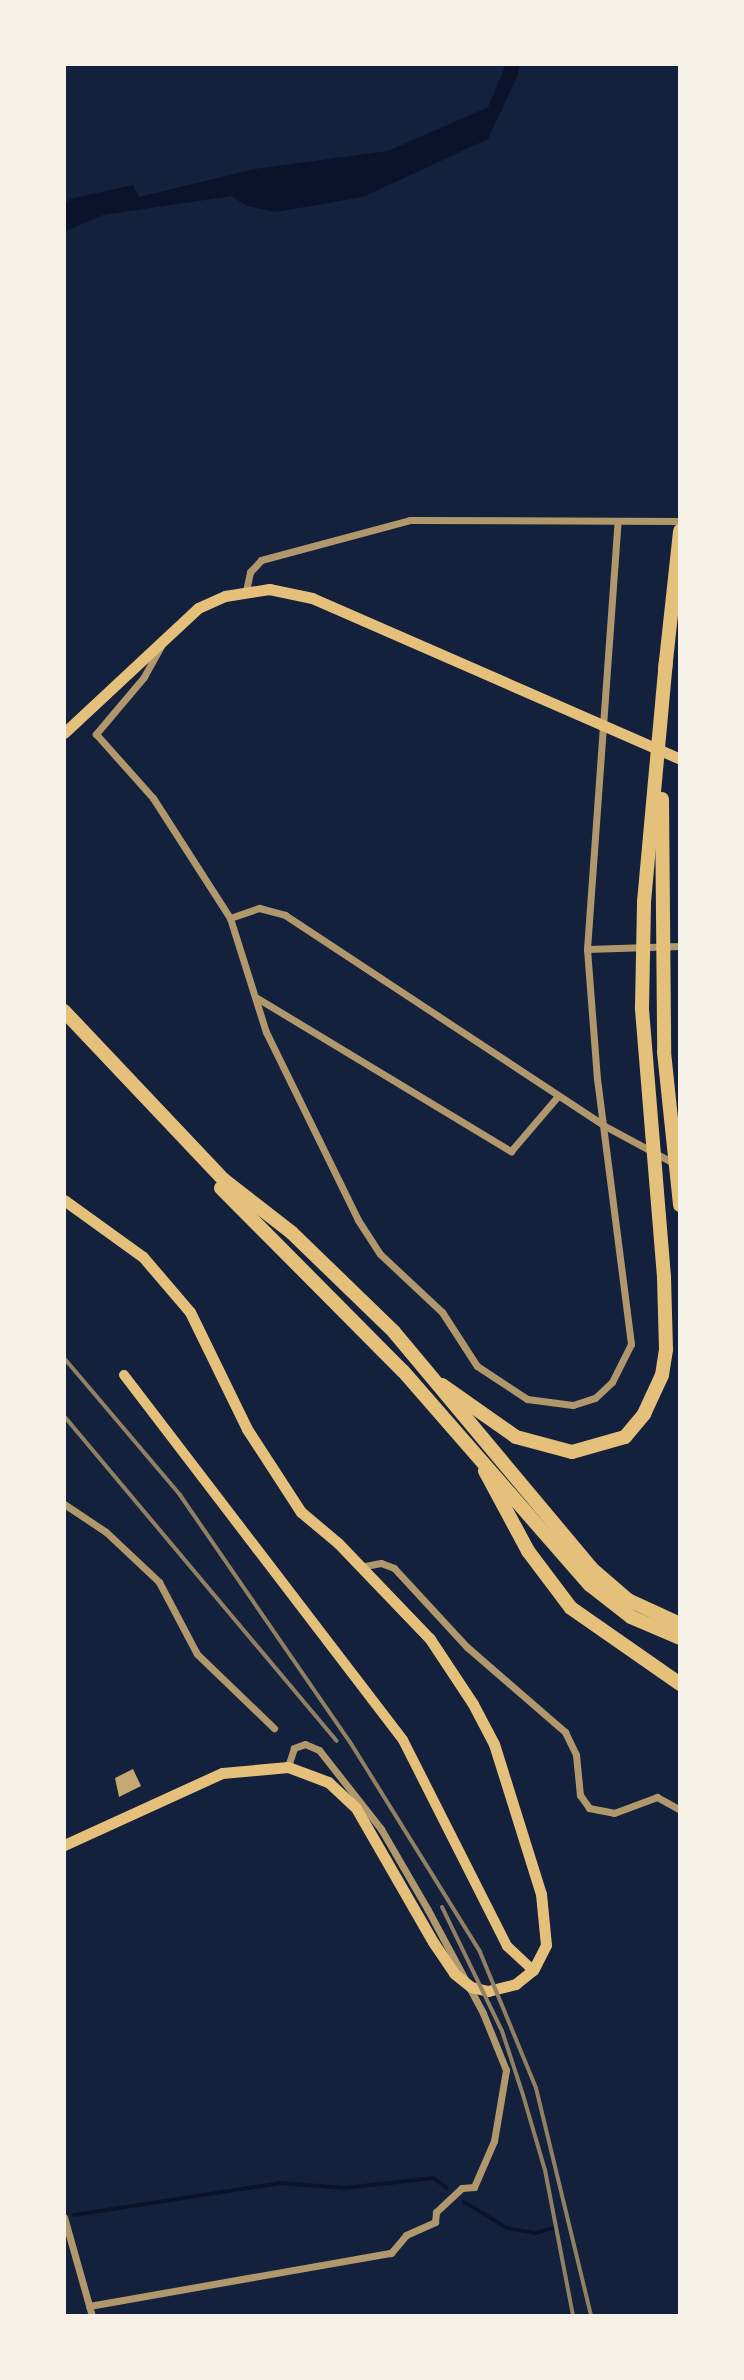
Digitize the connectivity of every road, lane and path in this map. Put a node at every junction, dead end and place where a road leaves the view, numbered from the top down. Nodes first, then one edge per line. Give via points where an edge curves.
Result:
1 (618, 521) junction
2 (680, 521) edge
3 (680, 531) edge
4 (246, 591) junction
5 (168, 634) junction
6 (666, 661) junction
7 (605, 727) junction
8 (64, 733) edge
9 (680, 759) edge
10 (230, 918) junction
11 (680, 946) edge
12 (587, 949) junction
13 (257, 998) junction
14 (64, 1011) edge
15 (64, 1025) edge
16 (558, 1096) junction
17 (603, 1125) junction
18 (680, 1167) edge
19 (64, 1200) edge
20 (680, 1205) edge
21 (124, 1375) dead end
22 (442, 1385) junction
23 (475, 1451) junction
24 (64, 1504) edge
25 (360, 1567) junction
26 (680, 1624) edge
27 (680, 1638) edge
28 (680, 1684) edge
29 (274, 1728) dead end
30 (288, 1767) junction
31 (680, 1810) edge
32 (64, 1845) edge
33 (533, 1970) junction
34 (64, 2217) edge
35 (89, 2306) junction
36 (92, 2316) edge

1 - 2 street
1 - 4 street via 410,520 261,560 250,572
1 - 7 street
3 - 6 highway
4 - 5 main road via 198,608
4 - 7 main road via 269,589 312,598
5 - 8 main road
5 - 10 street via 144,677 96,734 153,798
6 - 20 highway via 662,1005
6 - 22 highway via 644,902 642,1008 664,1277 662,1375 644,1414 625,1437 572,1452 516,1437
7 - 9 main road
7 - 12 street
10 - 13 street
10 - 16 street via 259,908 285,915
11 - 12 street
12 - 17 street
13 - 16 street via 511,1151
13 - 17 street via 266,1032 315,1135 380,1254 442,1312 477,1366 506,1389 551,1405 595,1398 624,1365 631,1344
14 - 22 highway via 203,1159 292,1233
15 - 23 highway
16 - 17 street
17 - 18 street
19 - 25 main road via 143,1257 190,1312 247,1429 280,1483 301,1512
21 - 33 main road via 403,1740 507,1946
22 - 26 highway via 591,1568 628,1600
23 - 27 highway via 590,1585 631,1617
23 - 28 highway via 553,1588 590,1624
24 - 29 street via 106,1532 159,1582 197,1654
25 - 31 street via 381,1563 394,1568 467,1647 565,1732 576,1755 580,1795 589,1808 614,1813 657,1797
25 - 33 main road via 430,1639 494,1744 548,1929
30 - 32 main road via 222,1773
30 - 33 main road via 341,1792 393,1864 454,1973 471,1987 488,1991 516,1984
30 - 35 street via 294,1748 305,1744 319,1750 381,1829 428,1910 483,2013 506,2070 494,2141 474,2187 462,2188 436,2212 435,2222 406,2235 391,2253
34 - 35 street
35 - 36 street

